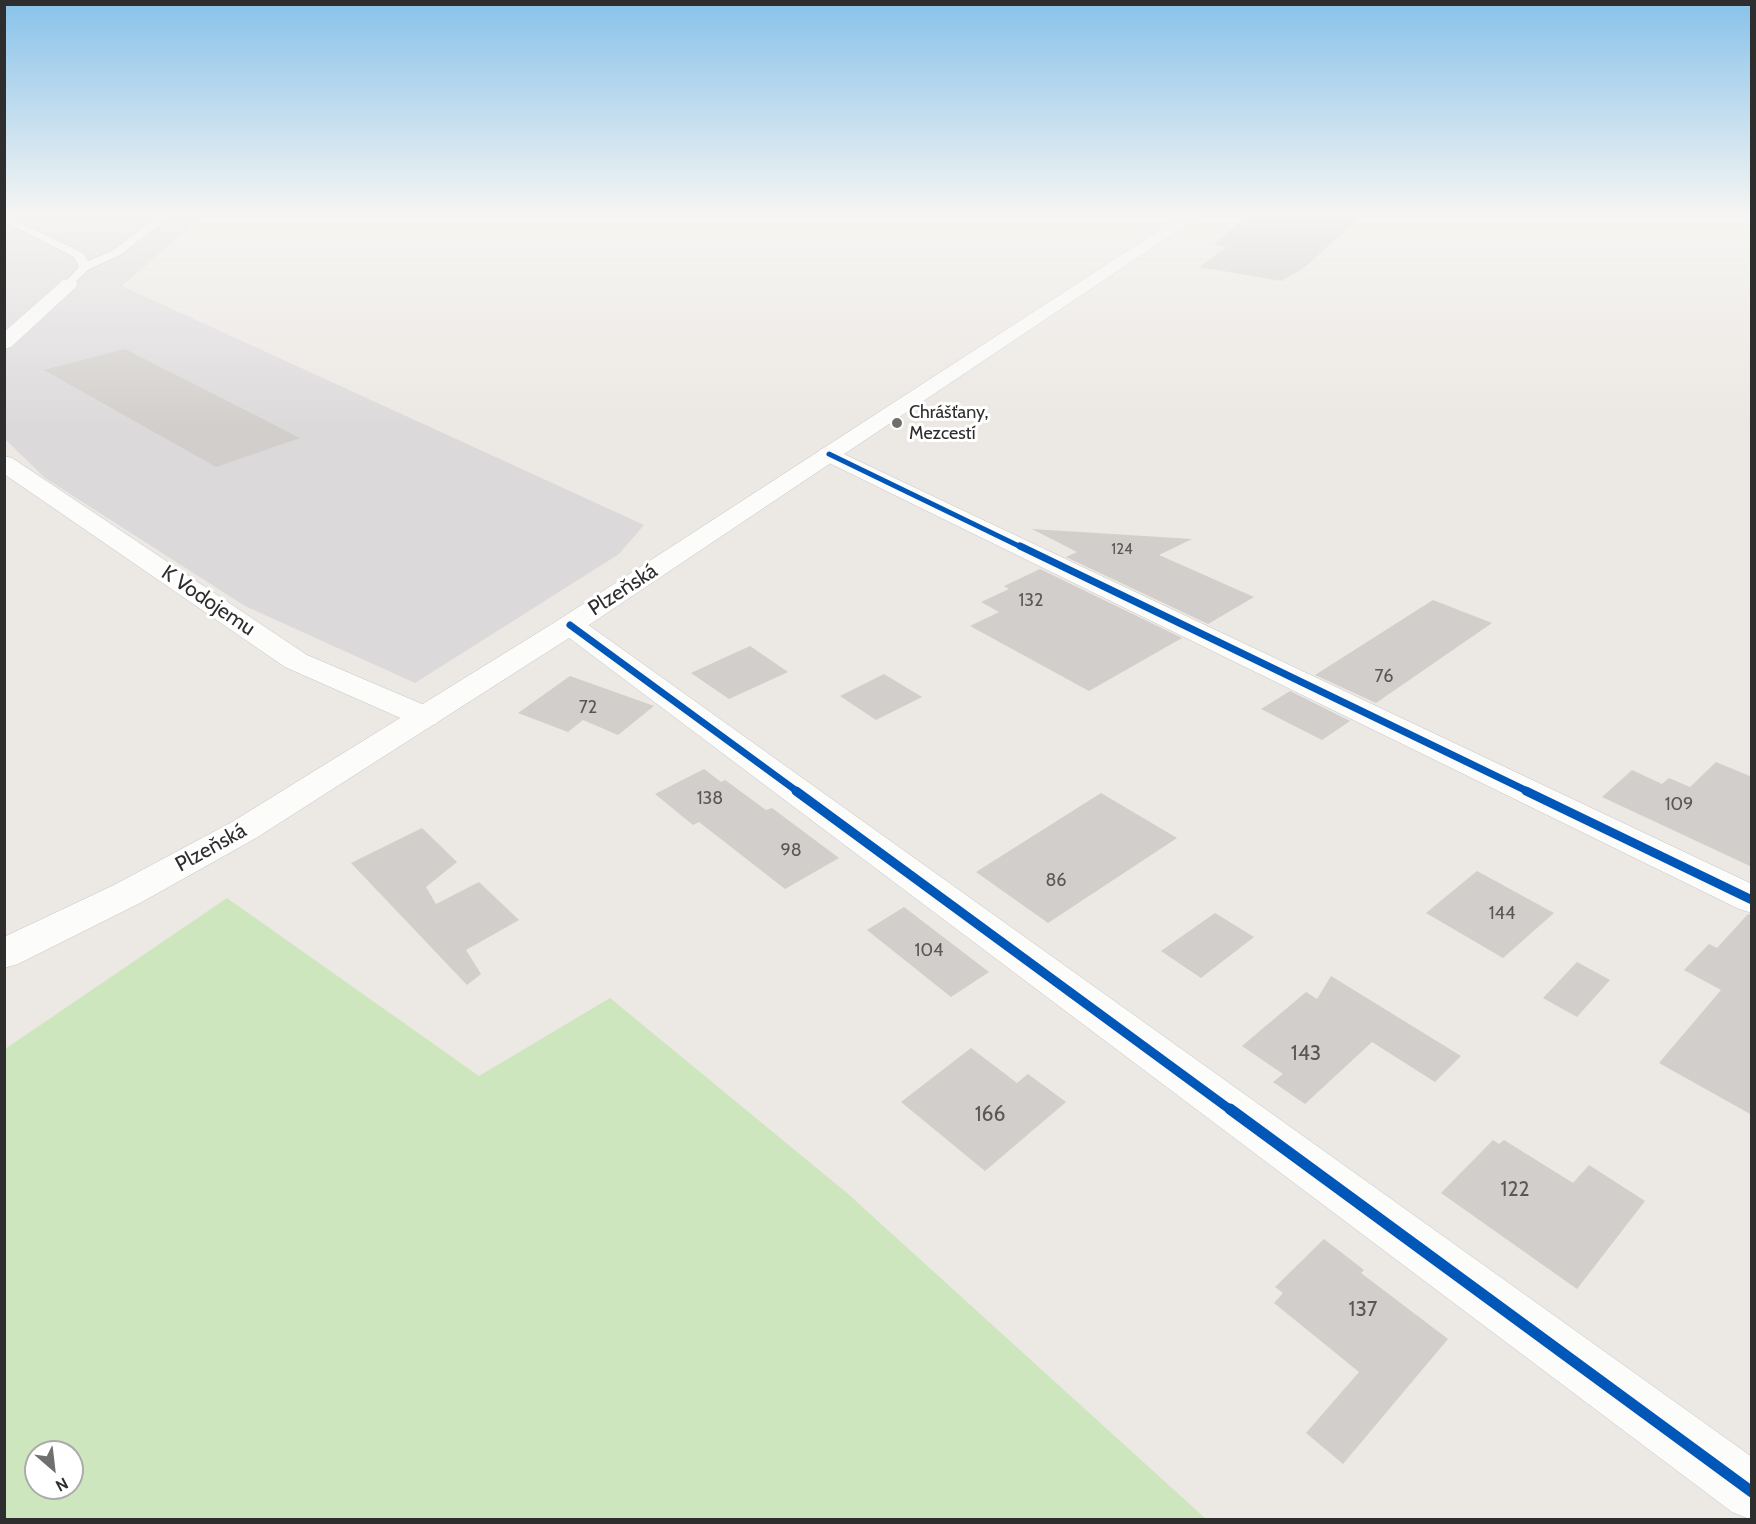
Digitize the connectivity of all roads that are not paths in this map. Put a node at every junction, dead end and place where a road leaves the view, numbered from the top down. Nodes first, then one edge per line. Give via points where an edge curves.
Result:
1 (67, 286) edge
2 (1085, 286) edge
3 (4, 343) edge
4 (829, 454) junction
5 (4, 463) edge
6 (570, 625) junction
7 (425, 717) junction
8 (1752, 900) edge
9 (4, 954) edge
10 (1752, 1492) edge

1 - 3 street
2 - 4 street, Plzeňská
4 - 6 street, Plzeňská
4 - 8 street
5 - 7 street, K Vodojemu via 296,661
6 - 7 street, Plzeňská
6 - 10 street
7 - 9 street, Plzeňská via 244,830 127,894

